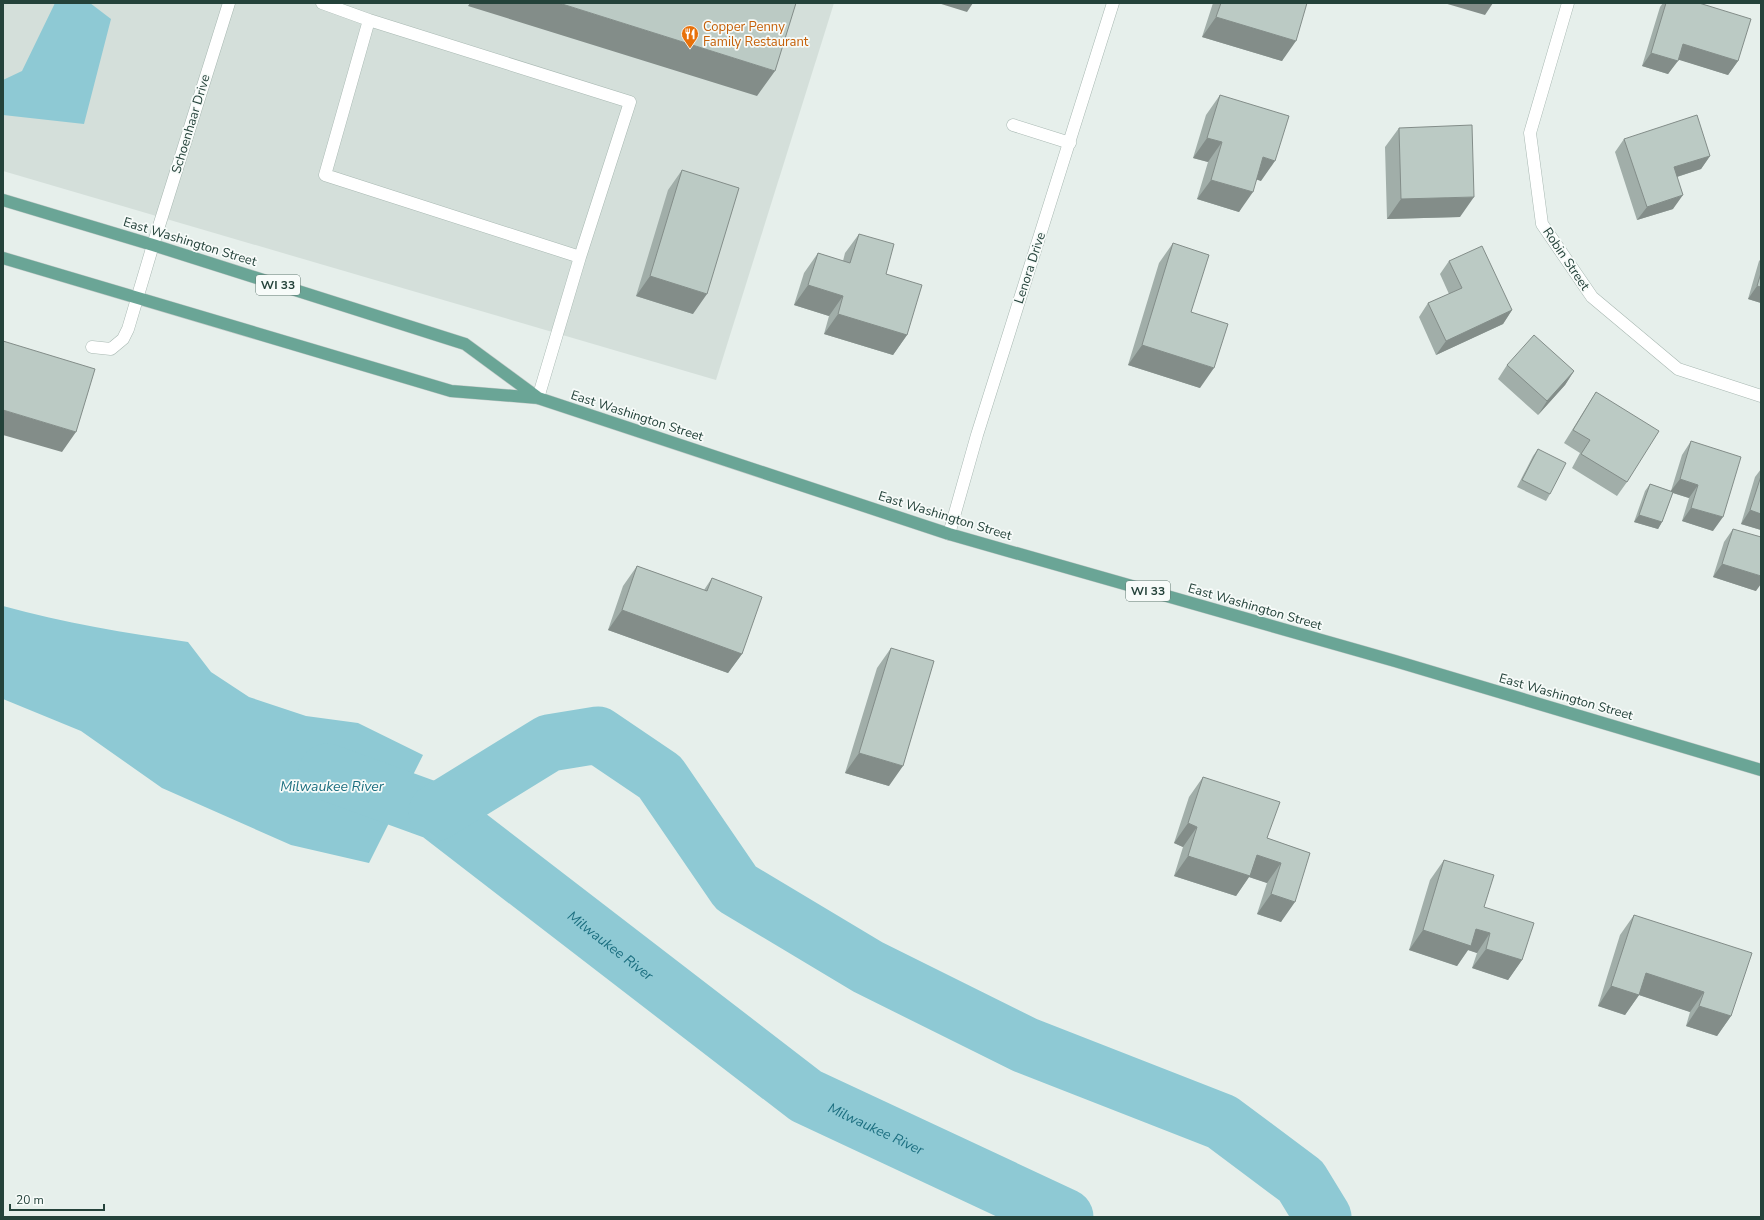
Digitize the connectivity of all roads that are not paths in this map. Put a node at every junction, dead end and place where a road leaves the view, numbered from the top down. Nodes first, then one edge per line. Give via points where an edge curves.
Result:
1 (229, 3) edge
2 (322, 3) edge
3 (1113, 3) edge
4 (1568, 3) edge
5 (335, 5) edge
6 (369, 20) junction
7 (1013, 125) dead end
8 (1070, 143) junction
9 (3, 200) edge
10 (153, 245) junction
11 (580, 257) junction
12 (3, 258) edge
13 (137, 298) junction
14 (92, 347) dead end
15 (1761, 396) edge
16 (538, 398) junction
17 (949, 534) junction
18 (1761, 770) edge

1 - 10 street, Schoenhaar Drive
2 - 5 street
3 - 8 street, Lenora Drive
4 - 15 street, Robin Street via 1530,133 1542,224 1592,297 1678,369
5 - 6 street
6 - 11 street via 325,175
6 - 11 street via 630,102
7 - 8 street
8 - 17 street, Lenora Drive via 977,435
9 - 10 main road, East Washington Street / WI 33
10 - 13 street, Schoenhaar Drive
10 - 16 main road, East Washington Street / WI 33 via 465,344
11 - 16 street
12 - 13 main road, East Washington Street / WI 33
13 - 14 street, Schoenhaar Drive via 123,339 111,349
13 - 16 main road, East Washington Street / WI 33 via 451,391
16 - 17 main road, East Washington Street / WI 33
17 - 18 main road, East Washington Street / WI 33 via 1395,661

